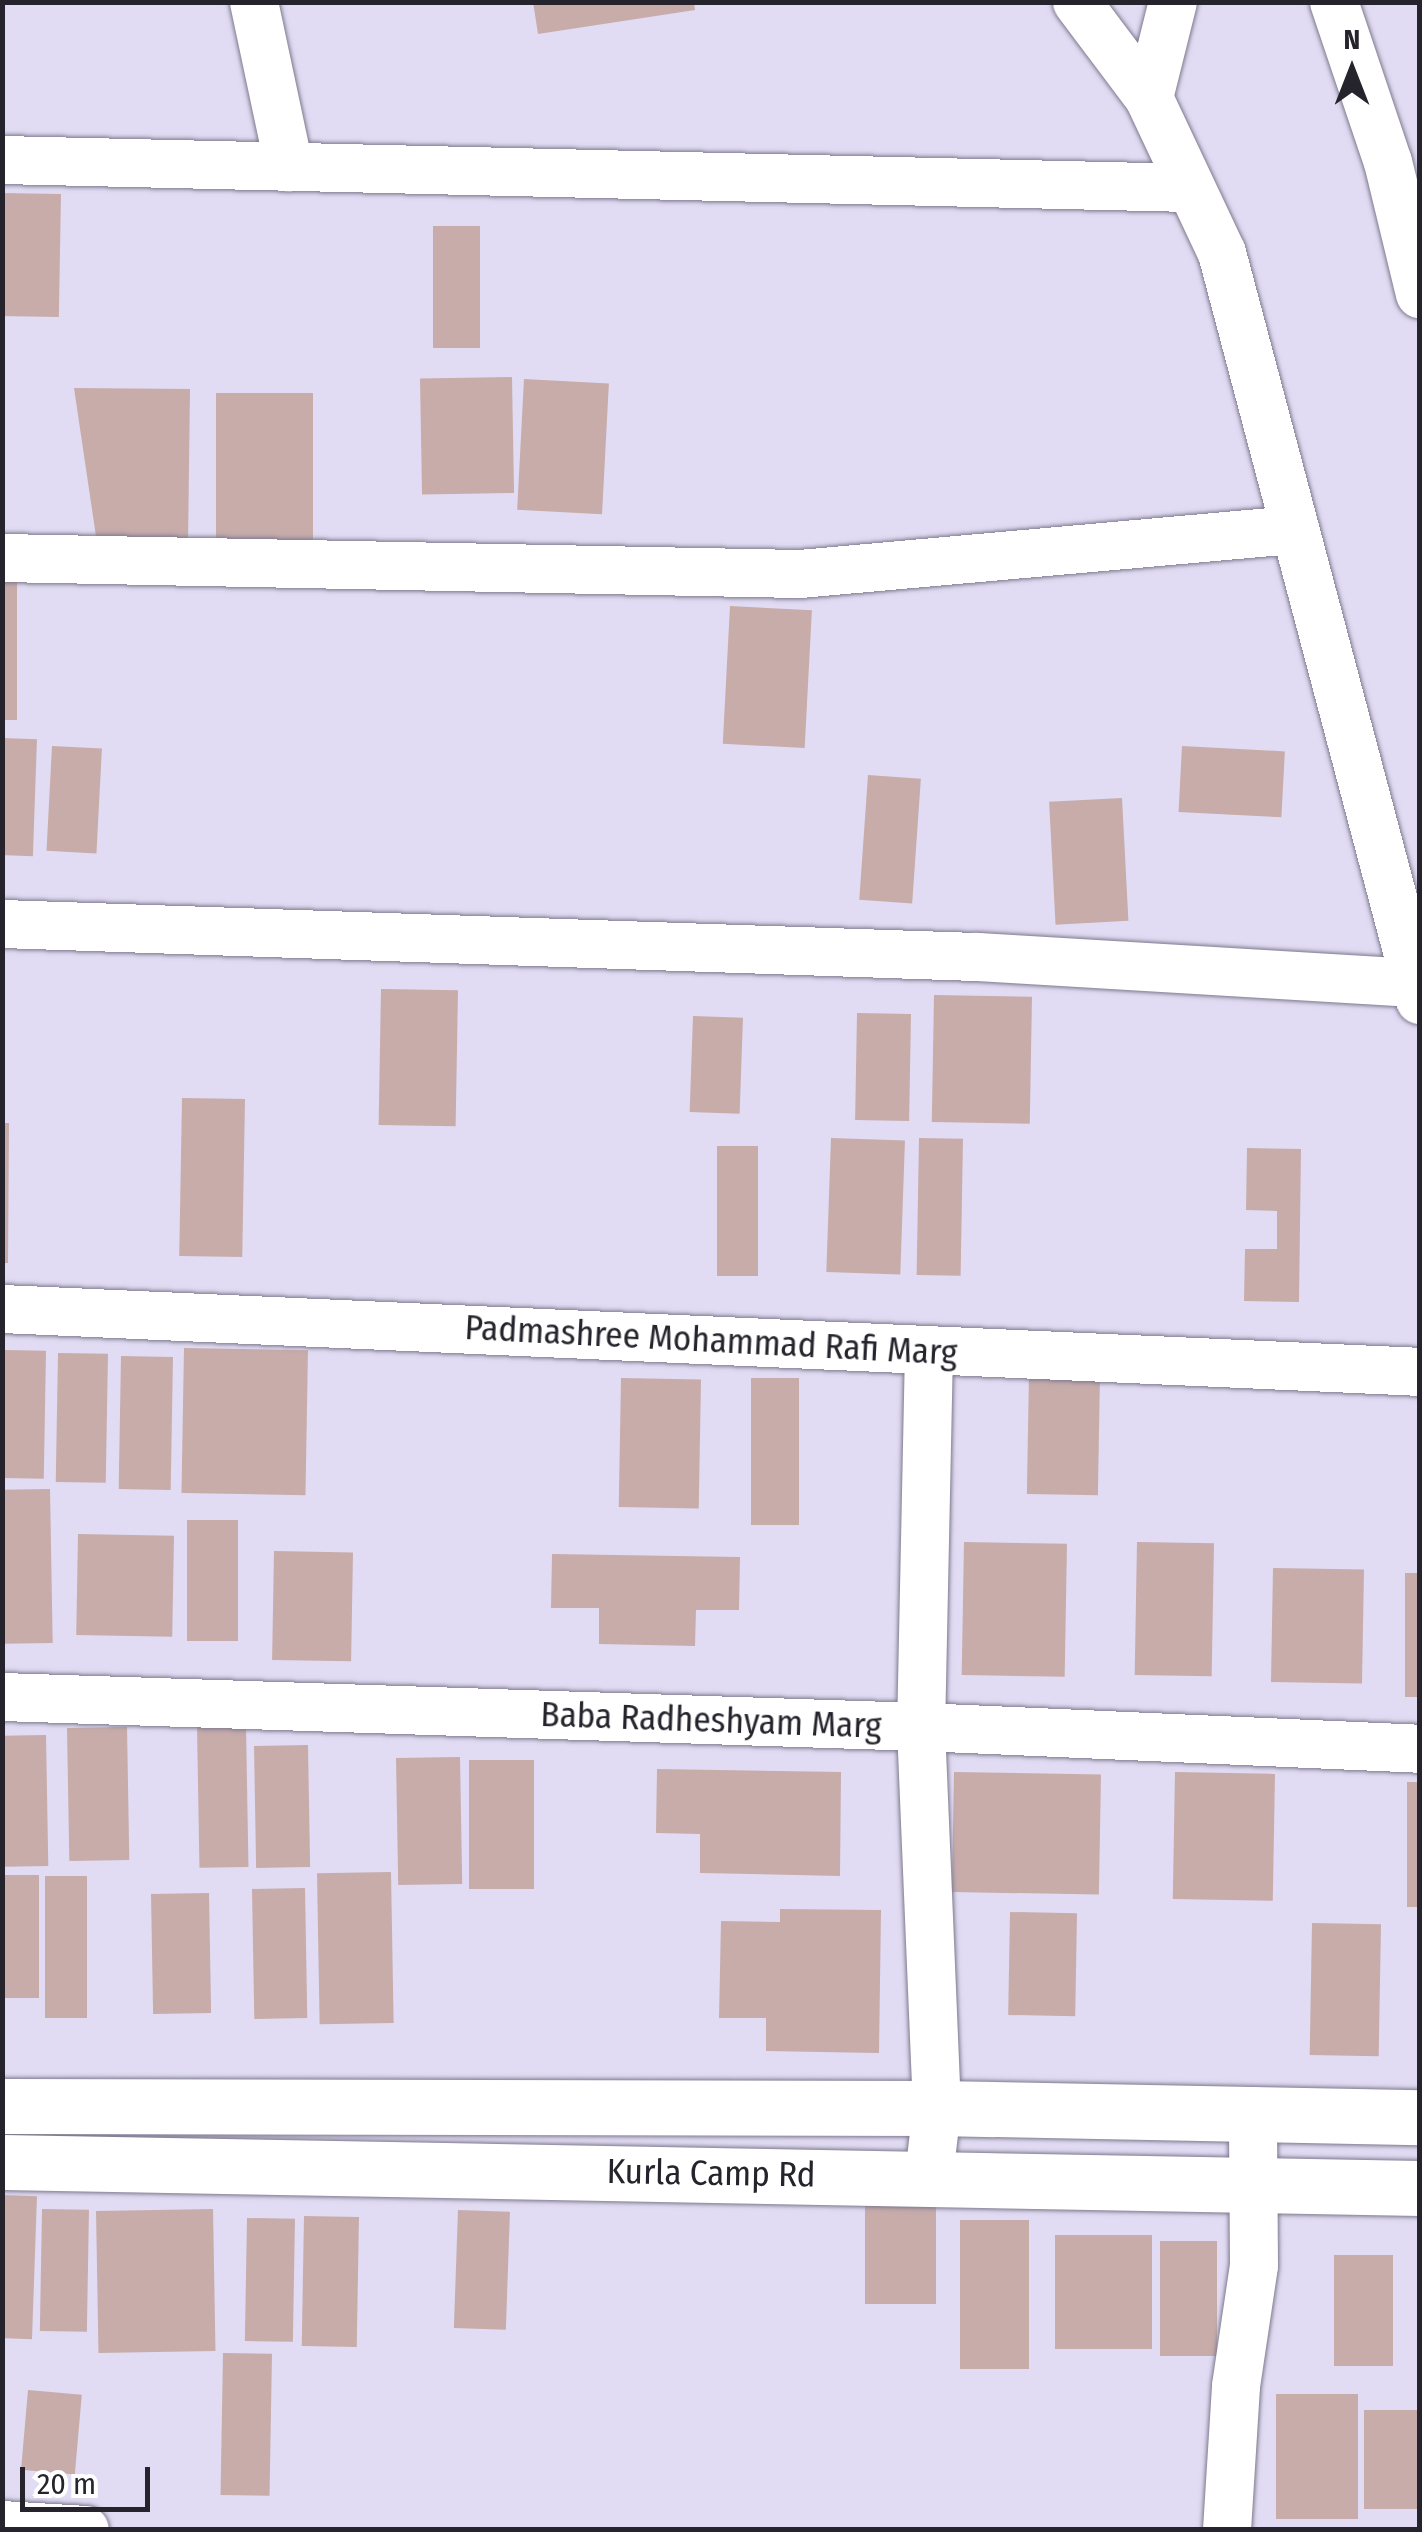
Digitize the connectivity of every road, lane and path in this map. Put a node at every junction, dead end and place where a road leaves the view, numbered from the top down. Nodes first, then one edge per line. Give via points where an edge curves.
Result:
1 (254, 2) edge
2 (1077, 2) edge
3 (1174, 2) edge
4 (1334, 2) edge
5 (1148, 98) junction
6 (2, 160) edge
7 (289, 168) junction
8 (1191, 188) junction
9 (1420, 294) edge
10 (1295, 530) junction
11 (2, 558) edge
12 (2, 924) edge
13 (1417, 991) edge
14 (2, 1309) edge
15 (929, 1350) junction
16 (1420, 1372) edge
17 (2, 1697) edge
18 (921, 1727) junction
19 (1420, 1750) edge
20 (2, 2106) edge
21 (937, 2108) junction
22 (1253, 2110) junction
23 (1420, 2117) edge
24 (2, 2162) edge
25 (930, 2176) junction
26 (1255, 2183) junction
27 (1420, 2188) edge
28 (2, 2525) edge
29 (85, 2530) edge
30 (1227, 2530) edge

1 - 7 street
2 - 5 street
3 - 5 street
4 - 9 street via 1388,162
5 - 8 street
6 - 7 street
7 - 8 street
8 - 10 street via 1222,253
10 - 11 street via 800,574
10 - 13 street
12 - 13 street via 977,958
14 - 15 street, Padmashree Mohammad Rafi Marg
15 - 16 street, Padmashree Mohammad Rafi Marg
15 - 18 street
17 - 18 street, Baba Radheshyam Marg
18 - 19 street, Baba Radheshyam Marg
18 - 21 street
20 - 21 main road, Kurla Camp Rd
21 - 22 main road, Kurla Camp Rd
21 - 25 street
22 - 23 main road, Kurla Camp Rd
22 - 26 street
24 - 25 main road, Kurla Camp Rd
25 - 26 main road, Kurla Camp Rd
26 - 27 main road, Kurla Camp Rd
26 - 30 street via 1254,2266 1236,2386
28 - 29 street

